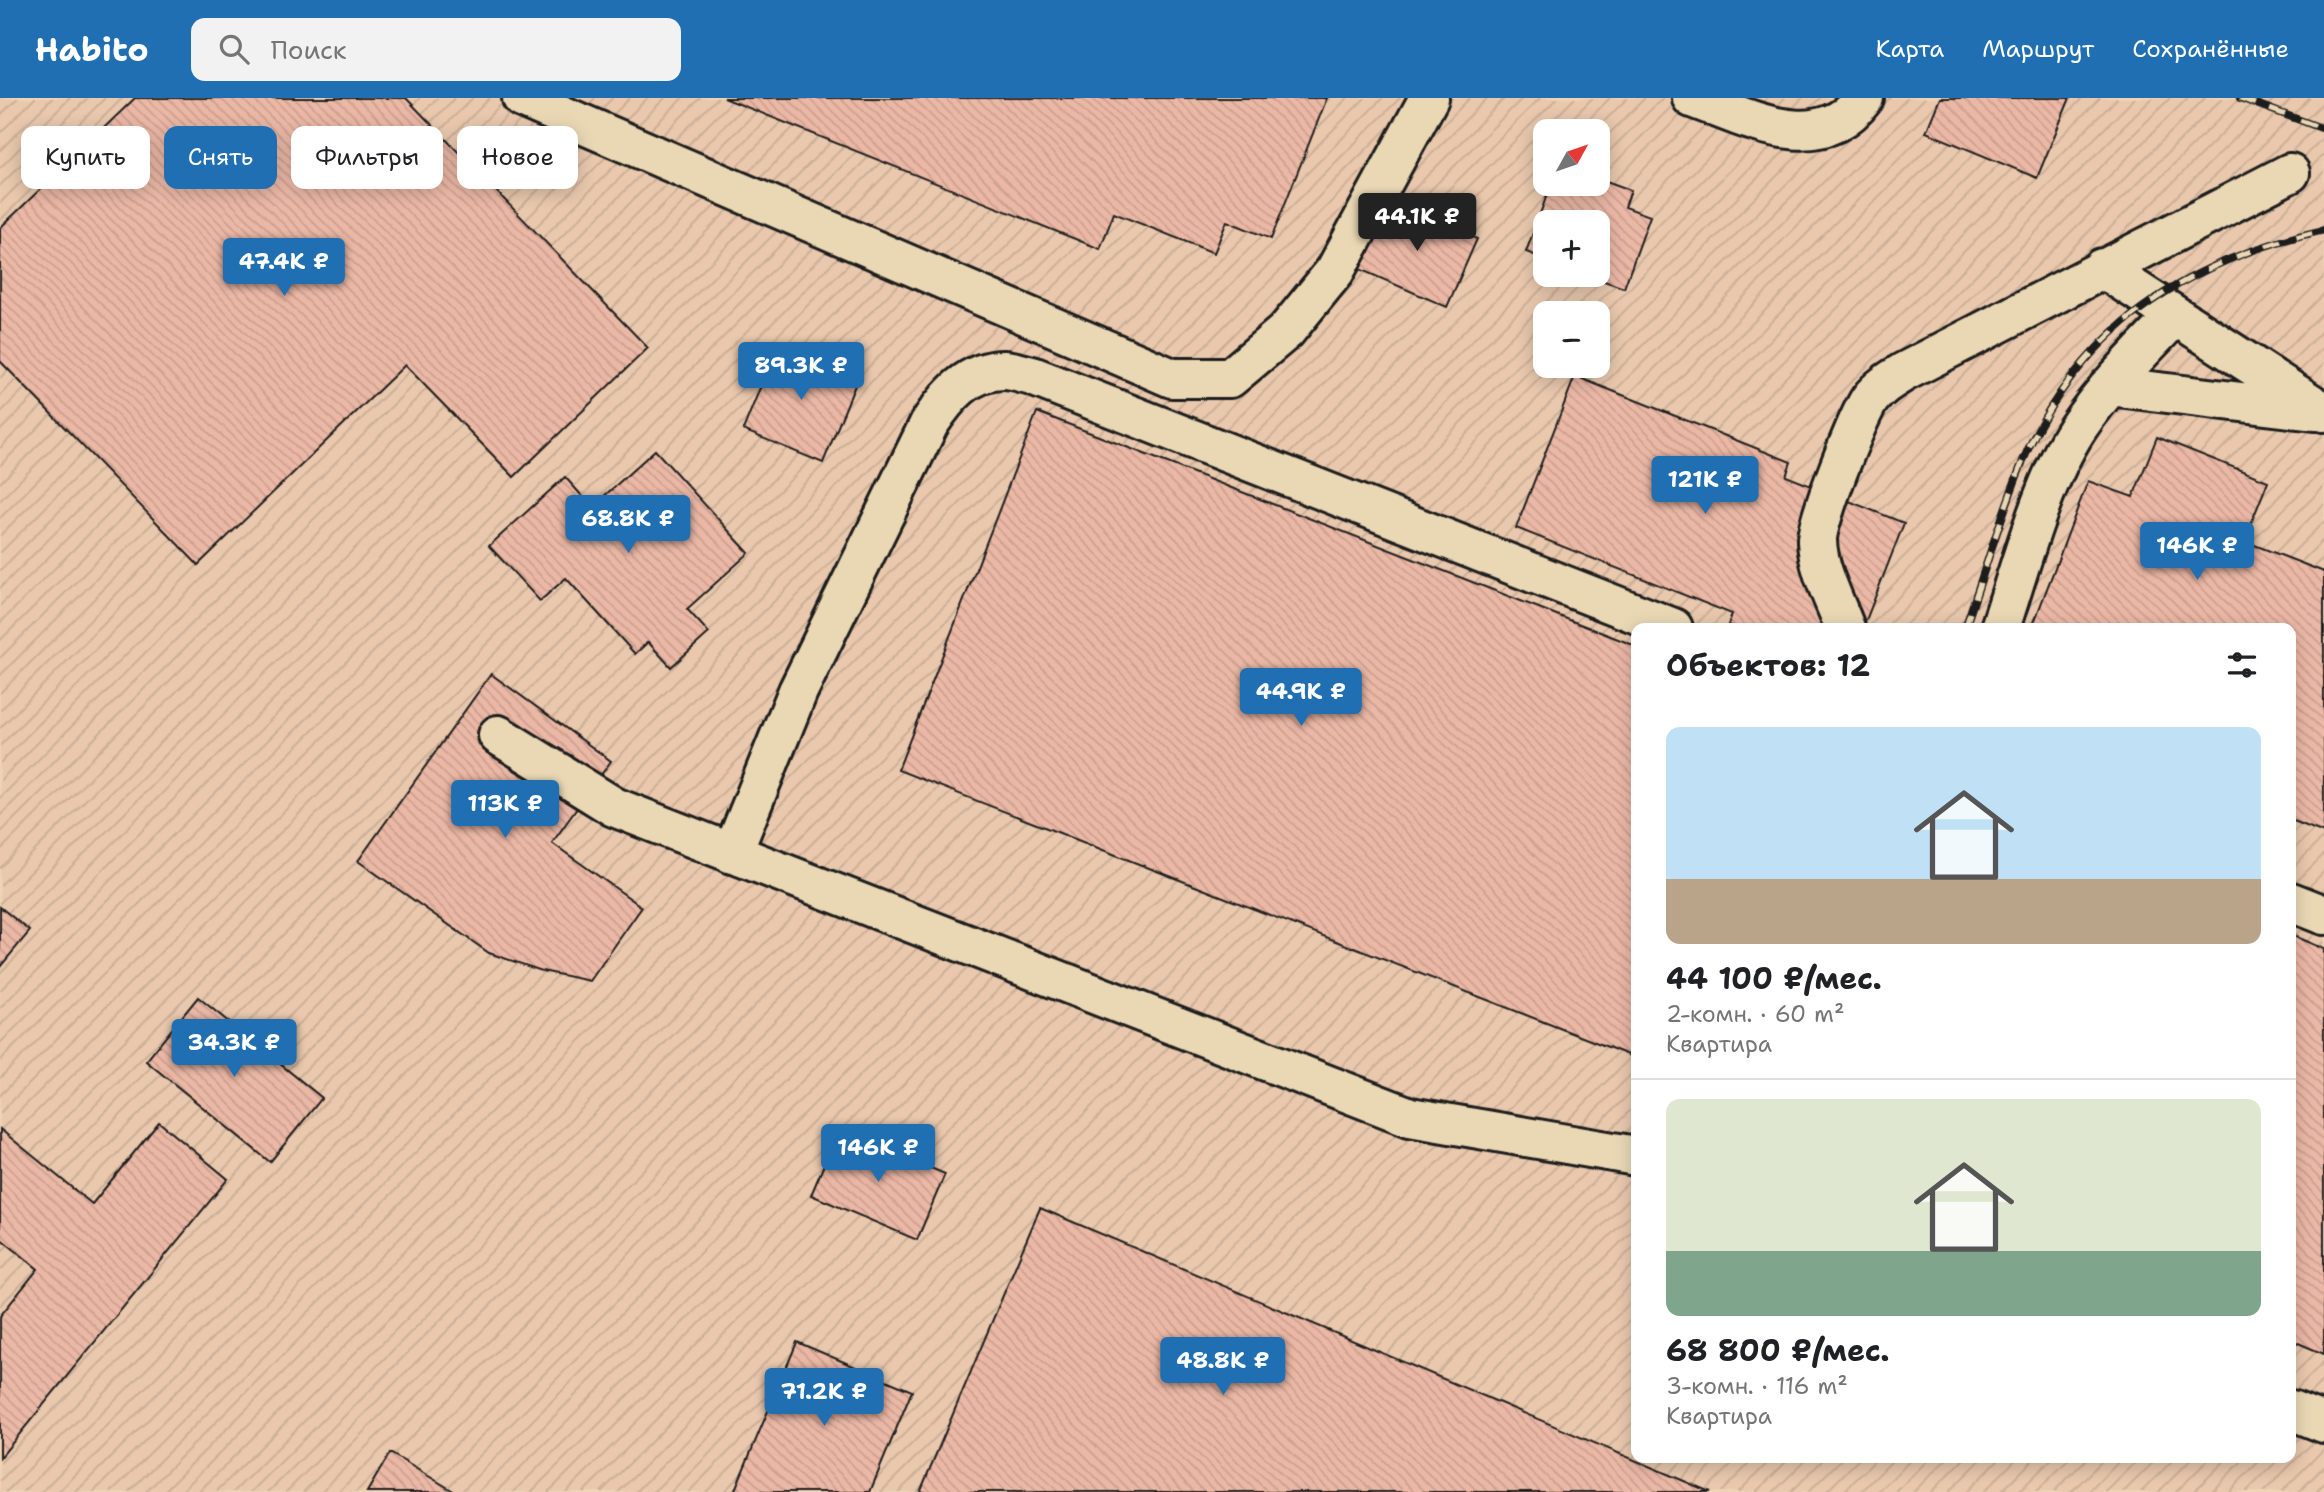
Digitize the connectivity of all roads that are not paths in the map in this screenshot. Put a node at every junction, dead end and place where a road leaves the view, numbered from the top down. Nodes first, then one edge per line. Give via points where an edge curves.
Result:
1 (522, 98) edge
2 (1429, 98) edge
3 (1692, 98) edge
4 (1864, 98) edge
5 (2290, 173) dead end
6 (2102, 268) junction
7 (2175, 316) junction
8 (2109, 386) junction
9 (2324, 412) edge
10 (1660, 623) edge
11 (1843, 623) edge
12 (2002, 623) edge
13 (498, 735) dead end
14 (732, 854) junction
15 (2296, 904) edge
16 (2324, 915) edge
17 (1631, 1155) edge
18 (2296, 1412) edge
19 (2324, 1423) edge

1 - 2 lane via 1172,378 1230,378 1286,331 1335,271
3 - 4 lane via 1772,127 1804,131 1829,127
5 - 6 lane
6 - 7 lane
6 - 11 lane via 1904,372 1870,399 1816,539
7 - 8 lane
7 - 9 lane
8 - 9 lane
8 - 12 lane via 2051,477
10 - 14 lane via 1032,376 1005,370 983,373 961,384 929,424 799,691
13 - 14 lane via 614,807
14 - 17 lane via 1410,1117
15 - 16 lane
18 - 19 lane

